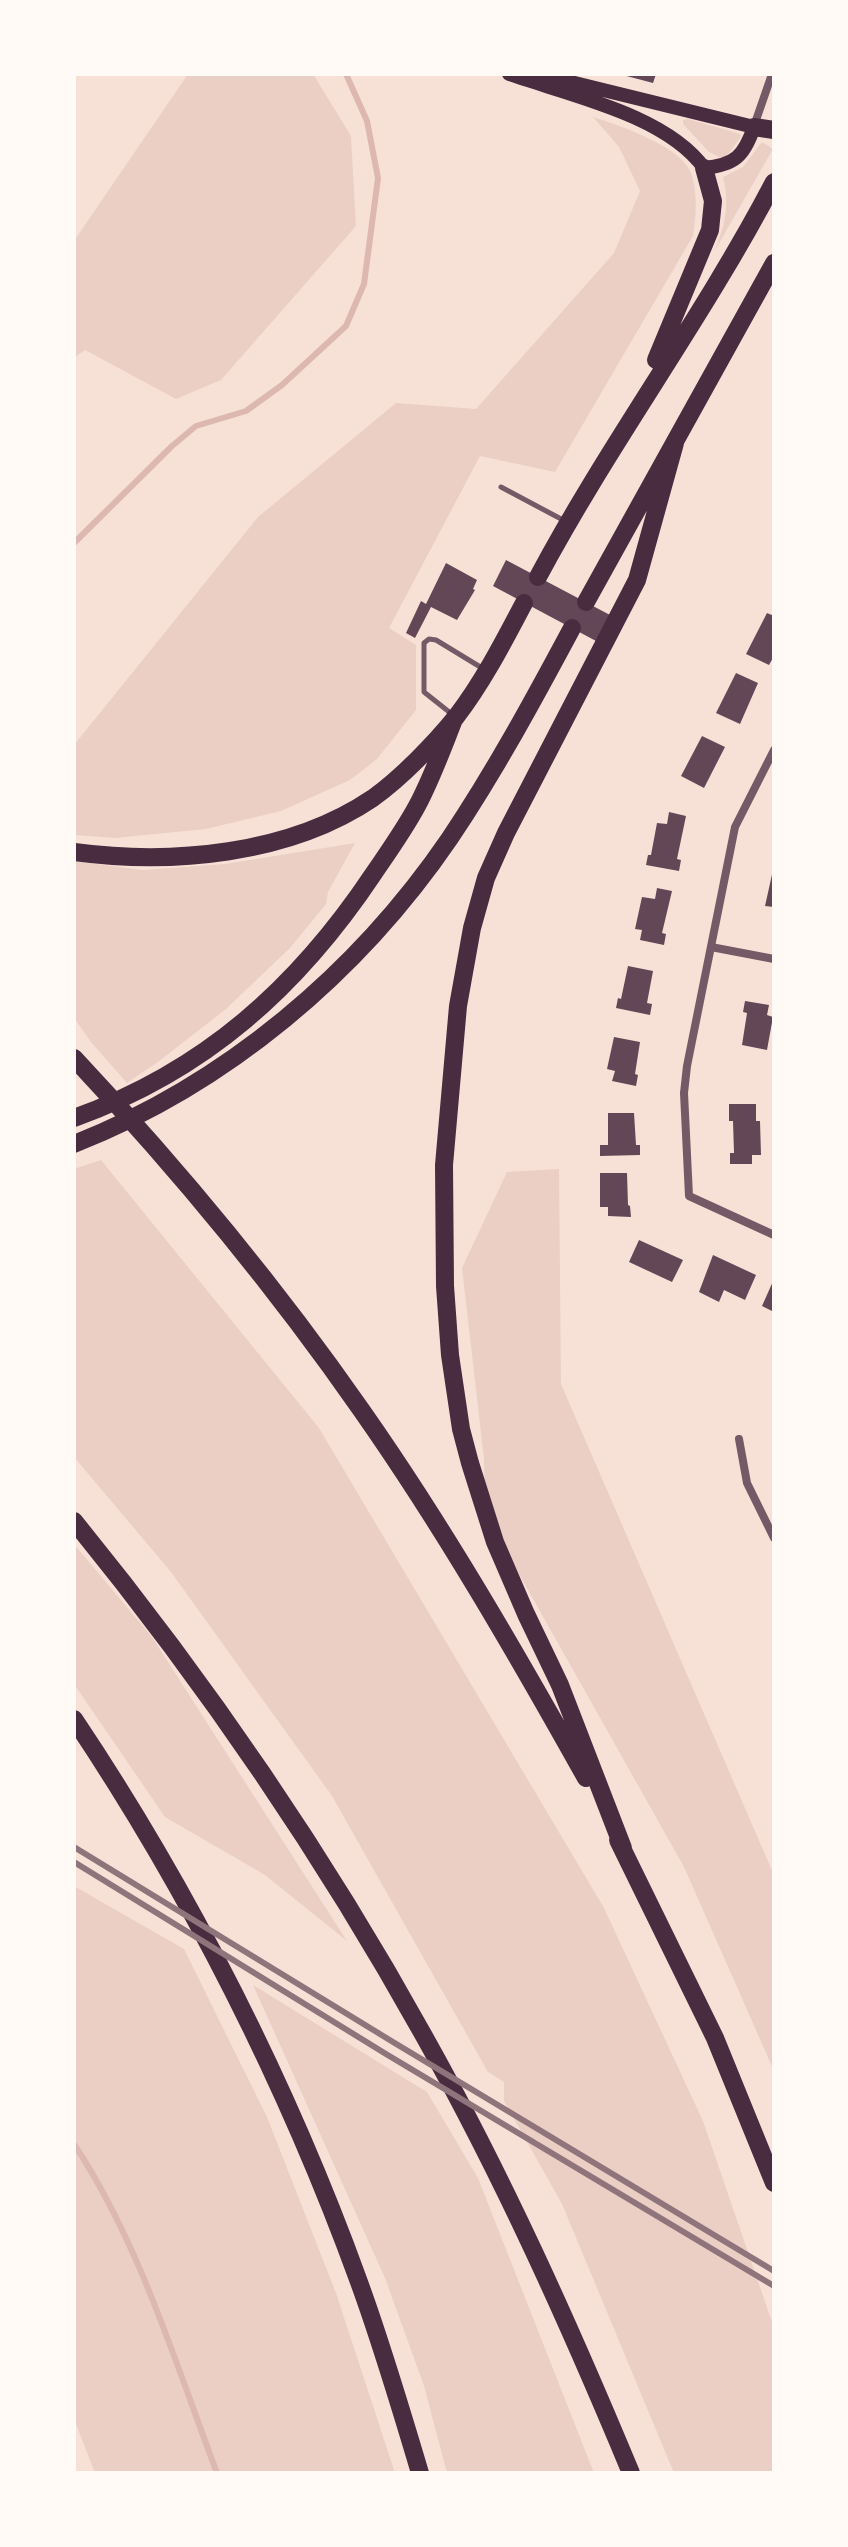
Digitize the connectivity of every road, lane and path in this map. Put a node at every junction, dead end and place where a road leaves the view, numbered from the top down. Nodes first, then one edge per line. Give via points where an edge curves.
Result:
1 (509, 74) edge
2 (538, 74) edge
3 (772, 74) edge
4 (754, 127) junction
5 (774, 130) edge
6 (704, 168) junction
7 (774, 182) edge
8 (774, 263) edge
9 (633, 416) junction
10 (675, 443) junction
11 (501, 487) dead end
12 (568, 523) junction
13 (538, 577) dead end
14 (586, 602) dead end
15 (524, 603) dead end
16 (572, 628) dead end
17 (486, 670) junction
18 (455, 717) junction
19 (774, 750) edge
20 (74, 852) edge
21 (711, 947) junction
22 (774, 959) edge
23 (74, 1058) edge
24 (74, 1118) edge
25 (74, 1144) edge
26 (774, 1235) edge
27 (739, 1439) dead end
28 (74, 1521) edge
29 (774, 1538) edge
30 (74, 1719) edge
31 (623, 1848) junction
32 (773, 2180) edge
33 (420, 2473) edge
34 (631, 2473) edge

1 - 6 main road via 650,126 684,145
2 - 4 main road
3 - 4 street
4 - 5 highway
4 - 6 main road via 732,162
6 - 9 highway via 713,201 710,230
7 - 9 highway
8 - 10 highway
9 - 12 highway
10 - 14 highway
10 - 31 highway via 637,580 506,833 482,890 458,1006 444,1165 445,1286 461,1429 495,1542 560,1685
11 - 12 lane
12 - 13 highway
15 - 17 highway
16 - 25 highway via 449,840 352,956 291,1014 224,1066 145,1113
17 - 18 highway
17 - 18 lane via 436,640 424,643 424,692
18 - 20 highway via 374,797 311,830 198,854
18 - 24 highway via 406,824 354,903 295,975 252,1016 181,1067
19 - 21 street via 735,827
21 - 22 street
21 - 26 street via 684,1093 689,1196
23 - 31 highway via 181,1178 313,1343 481,1595
27 - 29 street via 747,1483
28 - 34 highway via 239,1739 392,1981 498,2177
30 - 33 highway via 207,1942 248,2026 334,2216
31 - 32 highway via 715,2038

